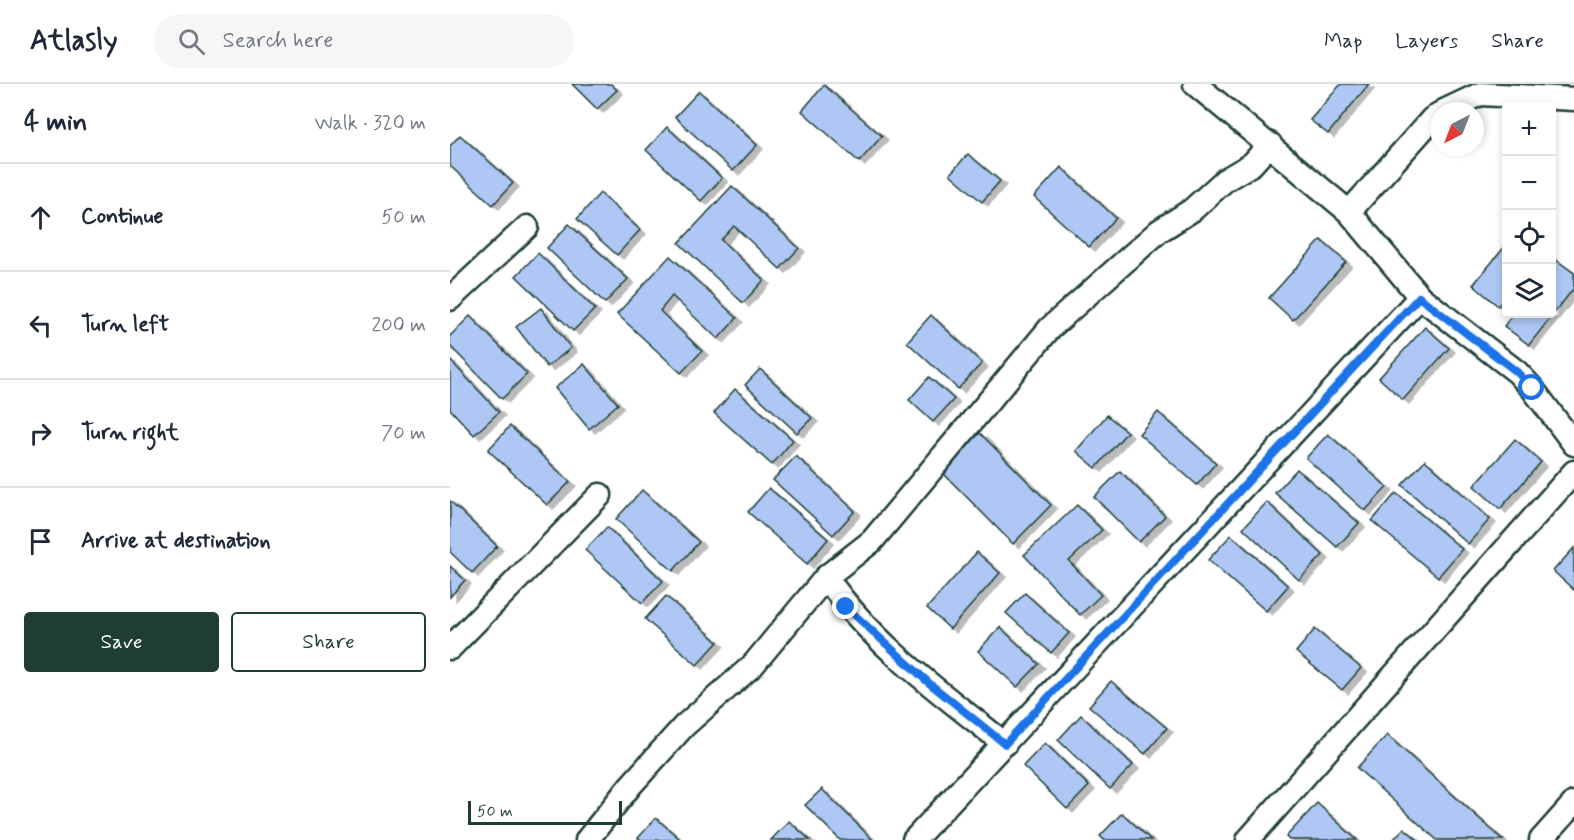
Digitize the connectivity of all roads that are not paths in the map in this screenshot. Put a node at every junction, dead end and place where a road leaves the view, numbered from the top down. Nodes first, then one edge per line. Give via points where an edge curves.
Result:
1 (1200, 86) edge
2 (1574, 99) edge
3 (1463, 102) edge
4 (1430, 121) edge
5 (1270, 144) junction
6 (1350, 212) junction
7 (527, 227) dead end
8 (1419, 297) junction
9 (450, 299) edge
10 (1574, 444) edge
11 (1574, 472) edge
12 (600, 495) dead end
13 (826, 577) junction
14 (450, 648) edge
15 (1005, 744) junction
16 (1574, 803) edge
17 (587, 840) edge
18 (914, 840) edge
19 (1248, 840) edge
20 (1541, 840) edge

1 - 5 street
2 - 3 street via 1480,94
4 - 6 street
5 - 6 street
5 - 13 street via 1252,165 1225,180 1192,210 1159,231 1050,328 872,540
6 - 8 street
7 - 9 street
8 - 10 street via 1517,372
8 - 15 street
11 - 19 street
12 - 14 street
13 - 15 street via 846,607 866,627
13 - 17 street via 753,665 684,726
15 - 18 street
16 - 20 street

